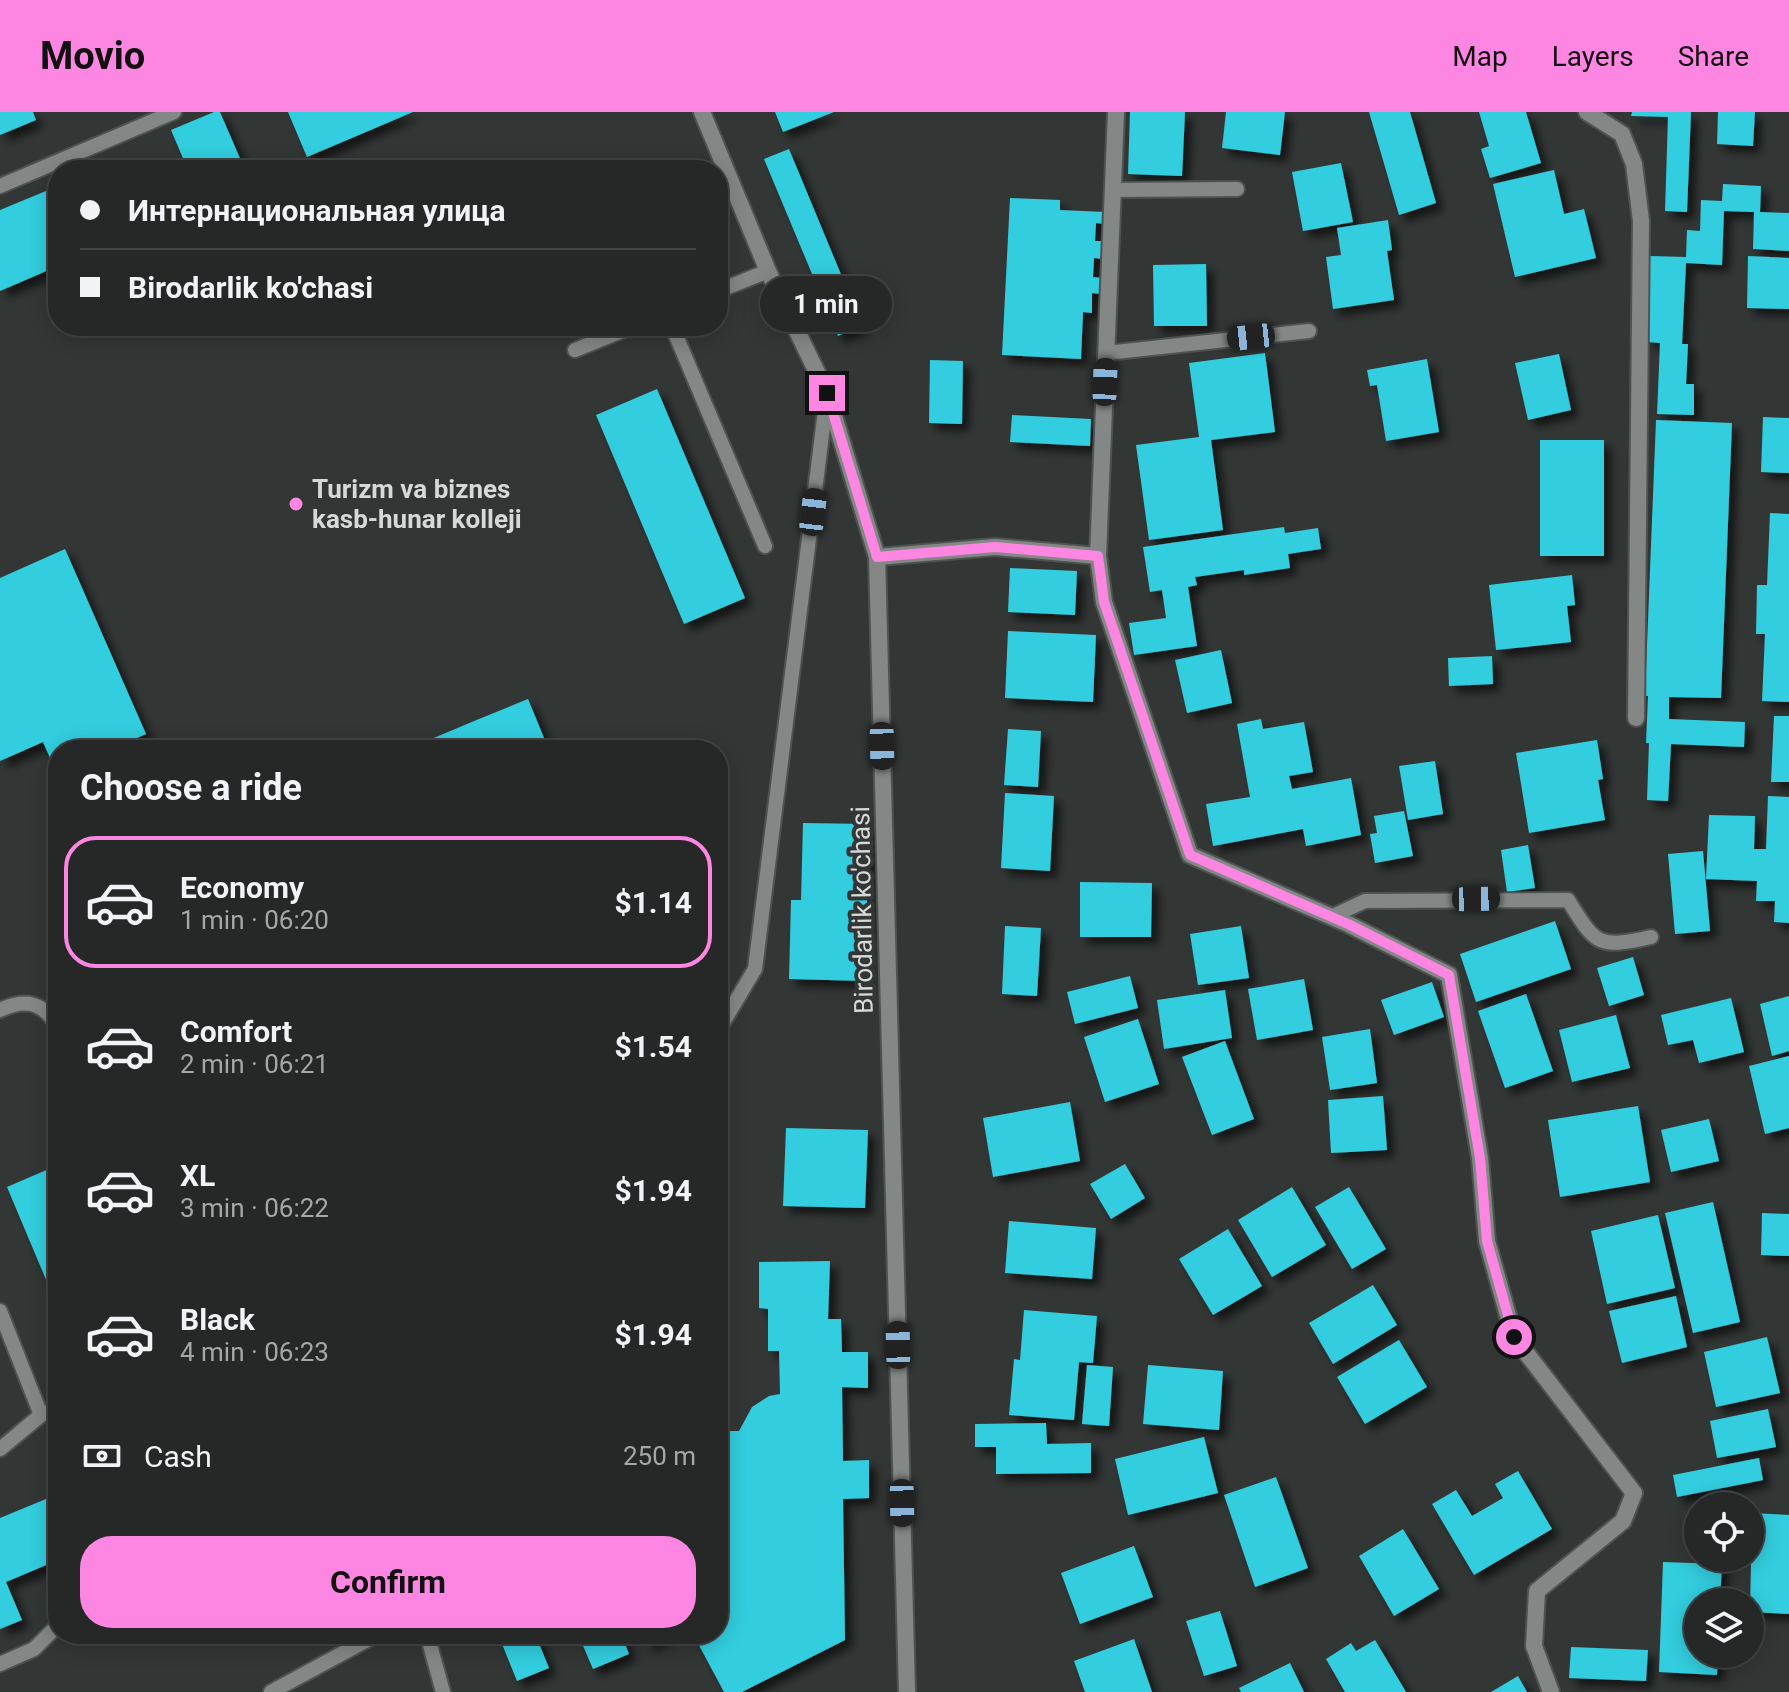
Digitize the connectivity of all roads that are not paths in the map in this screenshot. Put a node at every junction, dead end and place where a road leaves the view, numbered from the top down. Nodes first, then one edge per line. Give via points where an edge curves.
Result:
1 (174, 112) edge
2 (702, 112) edge
3 (1116, 112) edge
4 (1587, 112) edge
5 (61, 160) edge
6 (722, 160) edge
7 (48, 166) edge
8 (728, 175) edge
9 (0, 186) edge
10 (1237, 189) dead end
11 (1113, 190) junction
12 (768, 271) junction
13 (728, 287) edge
14 (1309, 331) dead end
15 (609, 336) edge
16 (676, 336) edge
17 (575, 350) dead end
18 (1106, 353) junction
19 (827, 393) junction
20 (765, 546) dead end
21 (1098, 556) junction
22 (877, 557) junction
23 (1636, 718) dead end
24 (1331, 917) junction
25 (1651, 937) dead end
26 (0, 1010) edge
27 (48, 1011) edge
28 (728, 1014) edge
29 (0, 1311) edge
30 (48, 1412) edge
31 (41, 1415) junction
32 (0, 1449) edge
33 (48, 1635) edge
34 (360, 1644) edge
35 (430, 1644) edge
36 (0, 1664) edge
37 (271, 1692) edge
38 (443, 1692) edge
39 (907, 1692) edge
40 (1551, 1692) edge

1 - 5 lane
2 - 6 street, Birodarlik ko'chasi
3 - 11 street
4 - 23 street via 1622,134 1634,164 1641,221
7 - 9 lane
8 - 12 street, Birodarlik ko'chasi
10 - 11 lane
11 - 18 street
12 - 13 lane
12 - 19 street, Birodarlik ko'chasi
14 - 18 lane
15 - 17 lane
16 - 20 lane
18 - 21 street
19 - 22 street, Birodarlik ko'chasi
19 - 28 lane via 755,969
21 - 22 street via 995,547
21 - 24 street via 1104,602 1190,855
22 - 39 street, Birodarlik ko'chasi
24 - 25 lane via 1365,901 1568,900 1590,935 1614,945
24 - 40 street via 1449,975 1480,1158 1487,1241 1514,1337 1634,1493 1623,1521 1537,1591 1534,1646
26 - 27 lane via 32,1003
29 - 31 lane
30 - 31 lane
31 - 32 lane
33 - 36 lane via 34,1649
34 - 37 lane
35 - 38 lane

